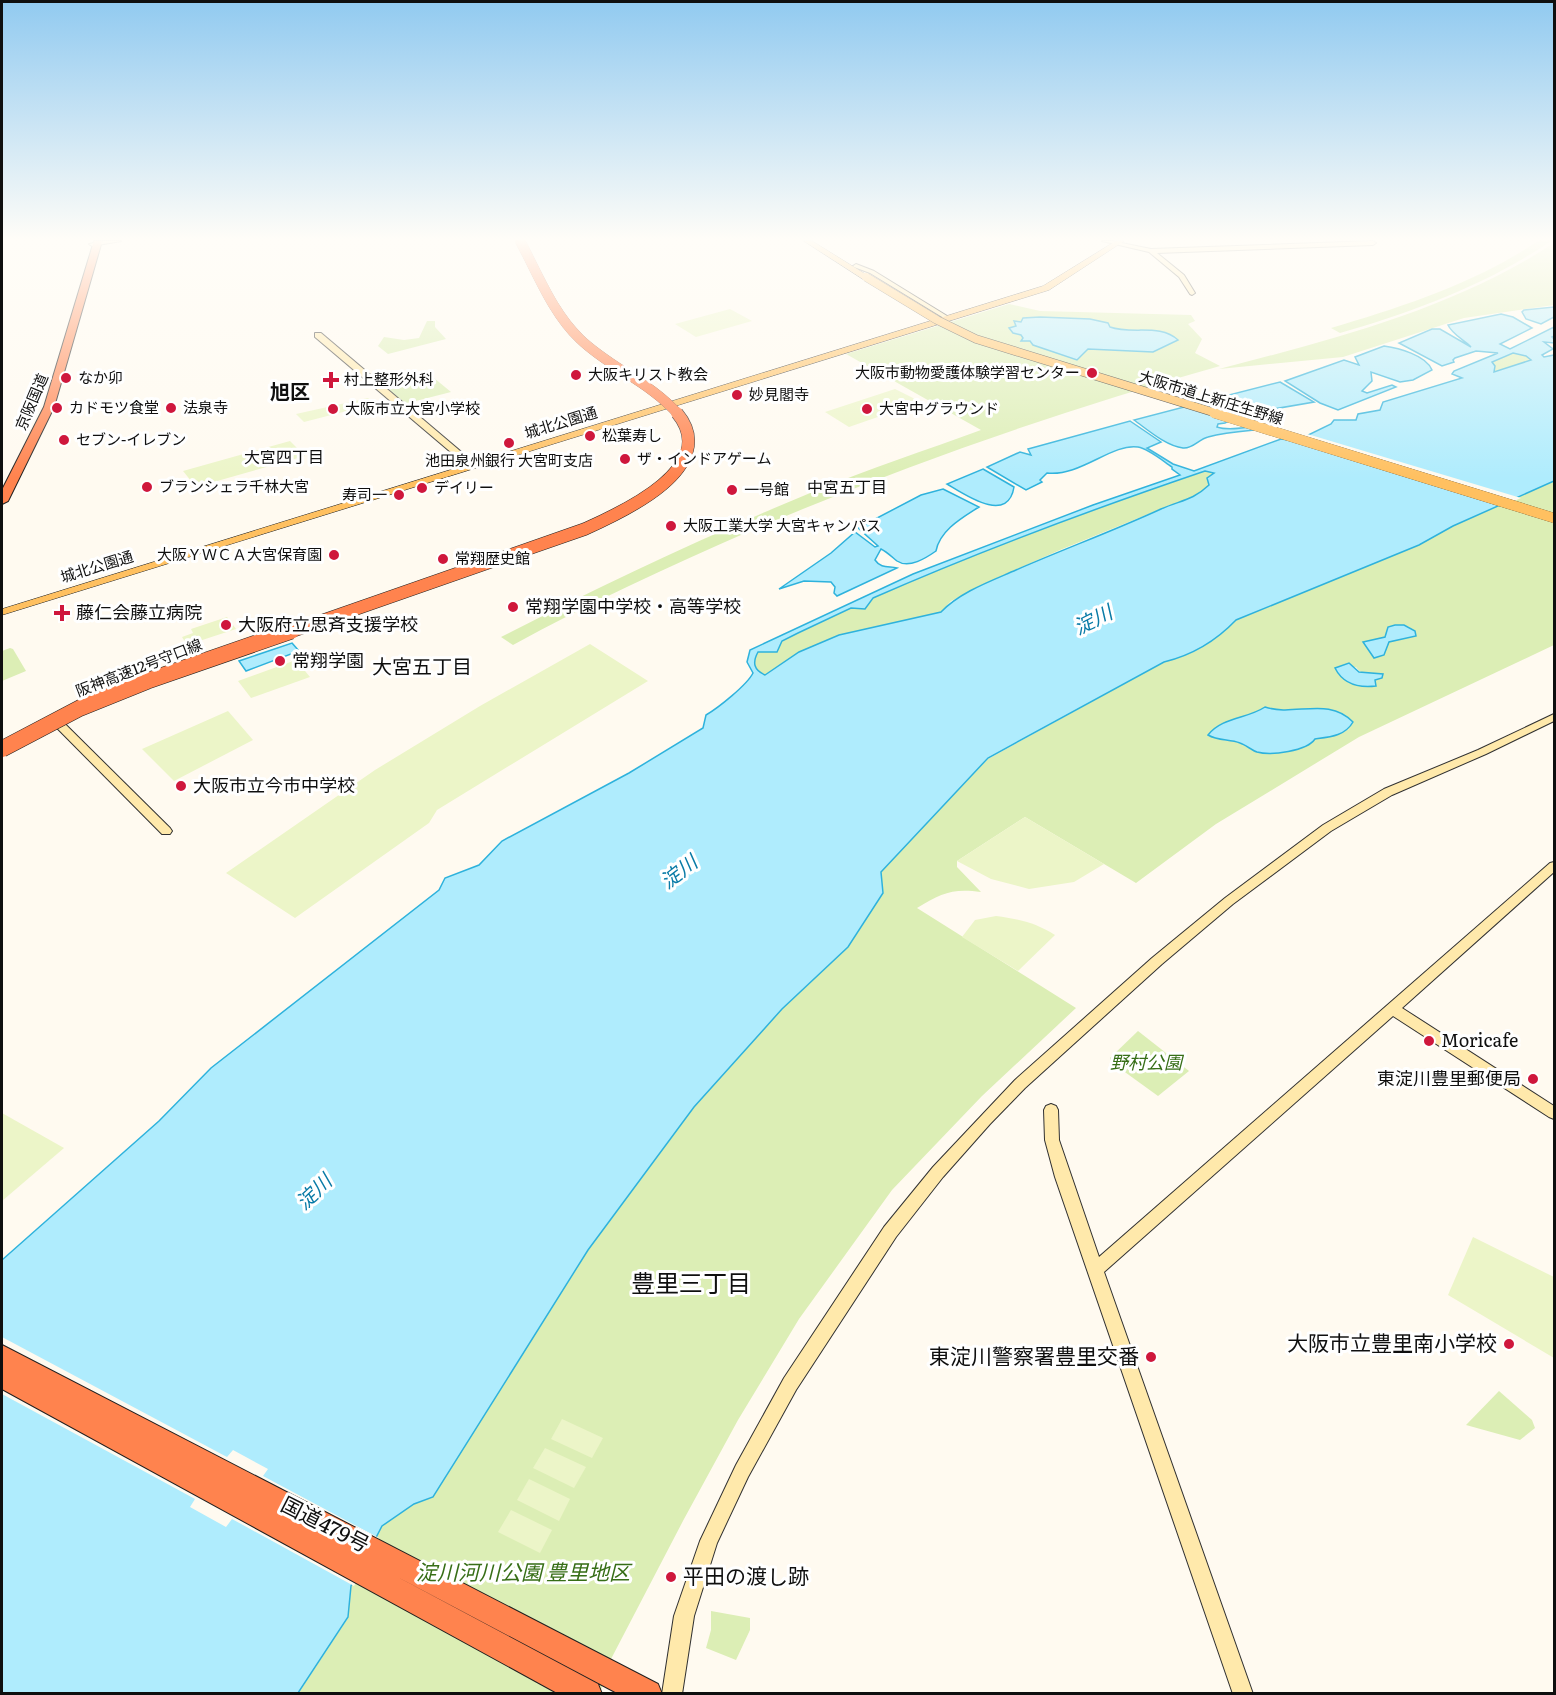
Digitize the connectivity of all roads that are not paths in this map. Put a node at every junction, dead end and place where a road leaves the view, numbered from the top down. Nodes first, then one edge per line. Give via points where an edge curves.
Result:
1 (69, 320) edge
2 (73, 320) edge
3 (560, 320) edge
4 (565, 320) edge
5 (930, 320) edge
6 (937, 320) edge
7 (938, 320) edge
8 (946, 320) edge
9 (933, 322) junction
10 (318, 335) dead end
11 (469, 463) junction
12 (2, 481) edge
13 (2, 501) edge
14 (1554, 512) edge
15 (1554, 518) edge
16 (2, 607) edge
17 (2, 612) edge
18 (1554, 717) edge
19 (57, 722) dead end
20 (2, 742) edge
21 (2, 749) edge
22 (166, 831) dead end
23 (1553, 868) edge
24 (1392, 1008) junction
25 (1051, 1110) dead end
26 (1554, 1113) edge
27 (1096, 1269) junction
28 (2, 1356) edge
29 (2, 1377) edge
30 (676, 1692) edge
31 (588, 1694) edge
32 (648, 1694) edge
33 (1243, 1694) edge

1 - 12 highway, 京阪国道 via 42,404
2 - 13 highway, 京阪国道 via 49,407
3 - 20 highway, 阪神高速12号守口線, bridge via 591,354 650,394 673,419 678,450 655,484 627,504 581,525 143,676 75,704
4 - 21 highway, 阪神高速12号守口線, bridge via 597,353 661,396 686,429 688,444 683,461 668,481 634,507 585,529 147,681 80,708
5 - 9 street
6 - 15 main road, 大阪市道上新庄生野線, bridge via 984,341
7 - 9 main road, 城北公園通
8 - 14 main road, 大阪市道上新庄生野線, bridge via 981,337
9 - 11 main road, 城北公園通
9 - 17 main road, 城北公園通
10 - 11 street
11 - 16 main road, 城北公園通
18 - 30 street via 1482,753 1388,792 1327,828 1157,961 1036,1069 938,1172 890,1232 790,1384 747,1461 710,1541 684,1616
19 - 22 street
23 - 24 street
24 - 26 street
24 - 27 street
25 - 27 street via 1052,1140
27 - 33 street
28 - 32 highway, 国道479号
29 - 31 highway, 国道479号

